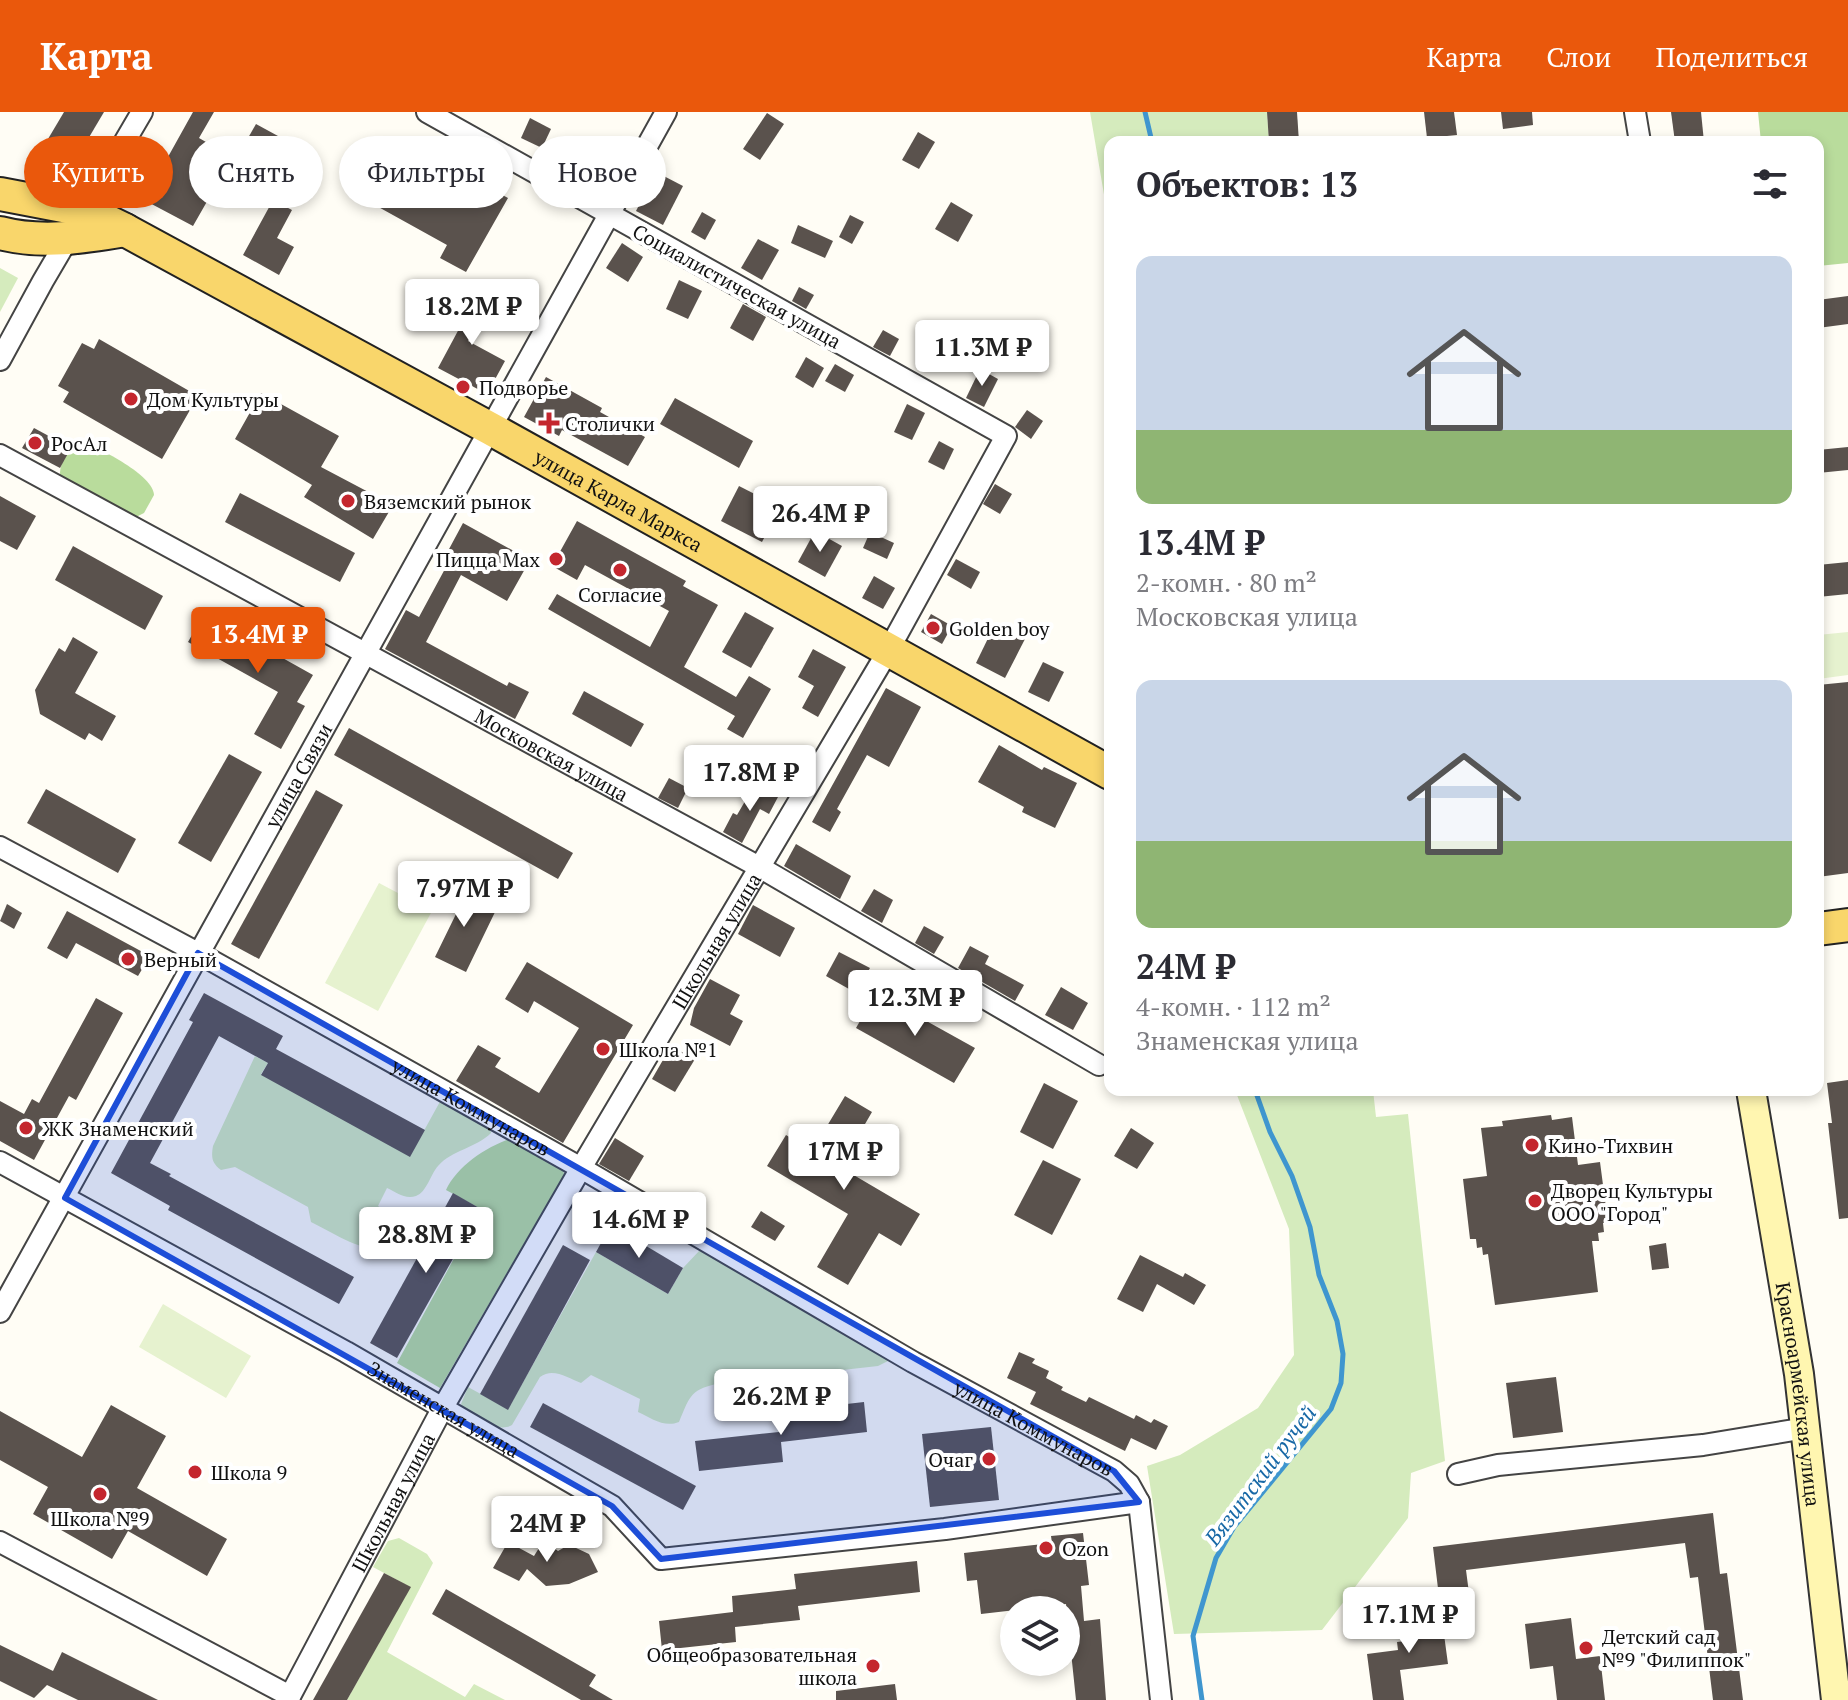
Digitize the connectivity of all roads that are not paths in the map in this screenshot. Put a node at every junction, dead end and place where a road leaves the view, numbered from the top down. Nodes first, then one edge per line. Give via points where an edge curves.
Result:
1 (142, 112) edge
2 (427, 112) edge
3 (666, 112) edge
4 (1635, 112) edge
5 (1639, 136) edge
6 (0, 194) edge
7 (84, 210) junction
8 (609, 215) junction
9 (125, 230) junction
10 (0, 233) edge
11 (68, 238) junction
12 (0, 360) edge
13 (491, 429) junction
14 (1006, 436) joint
15 (0, 455) edge
16 (888, 651) junction
17 (367, 653) junction
18 (1104, 770) edge
19 (0, 847) edge
20 (761, 868) junction
21 (1848, 925) edge
22 (1824, 928) edge
23 (198, 953) junction
24 (1099, 1065) dead end
25 (1752, 1096) edge
26 (0, 1162) edge
27 (581, 1168) junction
28 (65, 1198) junction
29 (0, 1312) edge
30 (442, 1409) junction
31 (1806, 1428) junction
32 (1458, 1474) dead end
33 (1139, 1502) junction
34 (0, 1542) edge
35 (289, 1698) edge
36 (1161, 1700) edge
37 (1836, 1700) edge

1 - 7 street
2 - 8 street, Социалистическая улица
3 - 8 street, улица Связи
4 - 5 street
6 - 7 main road, улица Карла Маркса
7 - 9 main road, улица Карла Маркса
7 - 11 street
8 - 13 street, улица Связи
8 - 14 street, Социалистическая улица
9 - 11 main road
9 - 13 main road, улица Карла Маркса
10 - 11 main road
11 - 12 street
13 - 16 main road, улица Карла Маркса
13 - 17 street, улица Связи
14 - 16 street, Школьная улица
15 - 17 street, Московская улица
16 - 18 main road, улица Карла Маркса
16 - 20 street, Школьная улица
17 - 20 street, Московская улица
17 - 23 street, улица Связи
19 - 23 street, улица Коммунаров
20 - 24 street, Московская улица
20 - 27 street, Школьная улица
21 - 22 main road
23 - 27 street, улица Коммунаров
23 - 28 street, улица Связи
25 - 31 street, Красноармейская улица
26 - 28 street, Знаменская улица
27 - 30 street, Школьная улица
27 - 33 street, улица Коммунаров via 913,1362 1114,1471
28 - 29 street, улица Связи
28 - 30 street, Знаменская улица
30 - 33 street, Знаменская улица via 612,1506 661,1559
30 - 35 street, Школьная улица
31 - 32 street
31 - 37 street, Красноармейская улица
33 - 36 street
34 - 35 street

